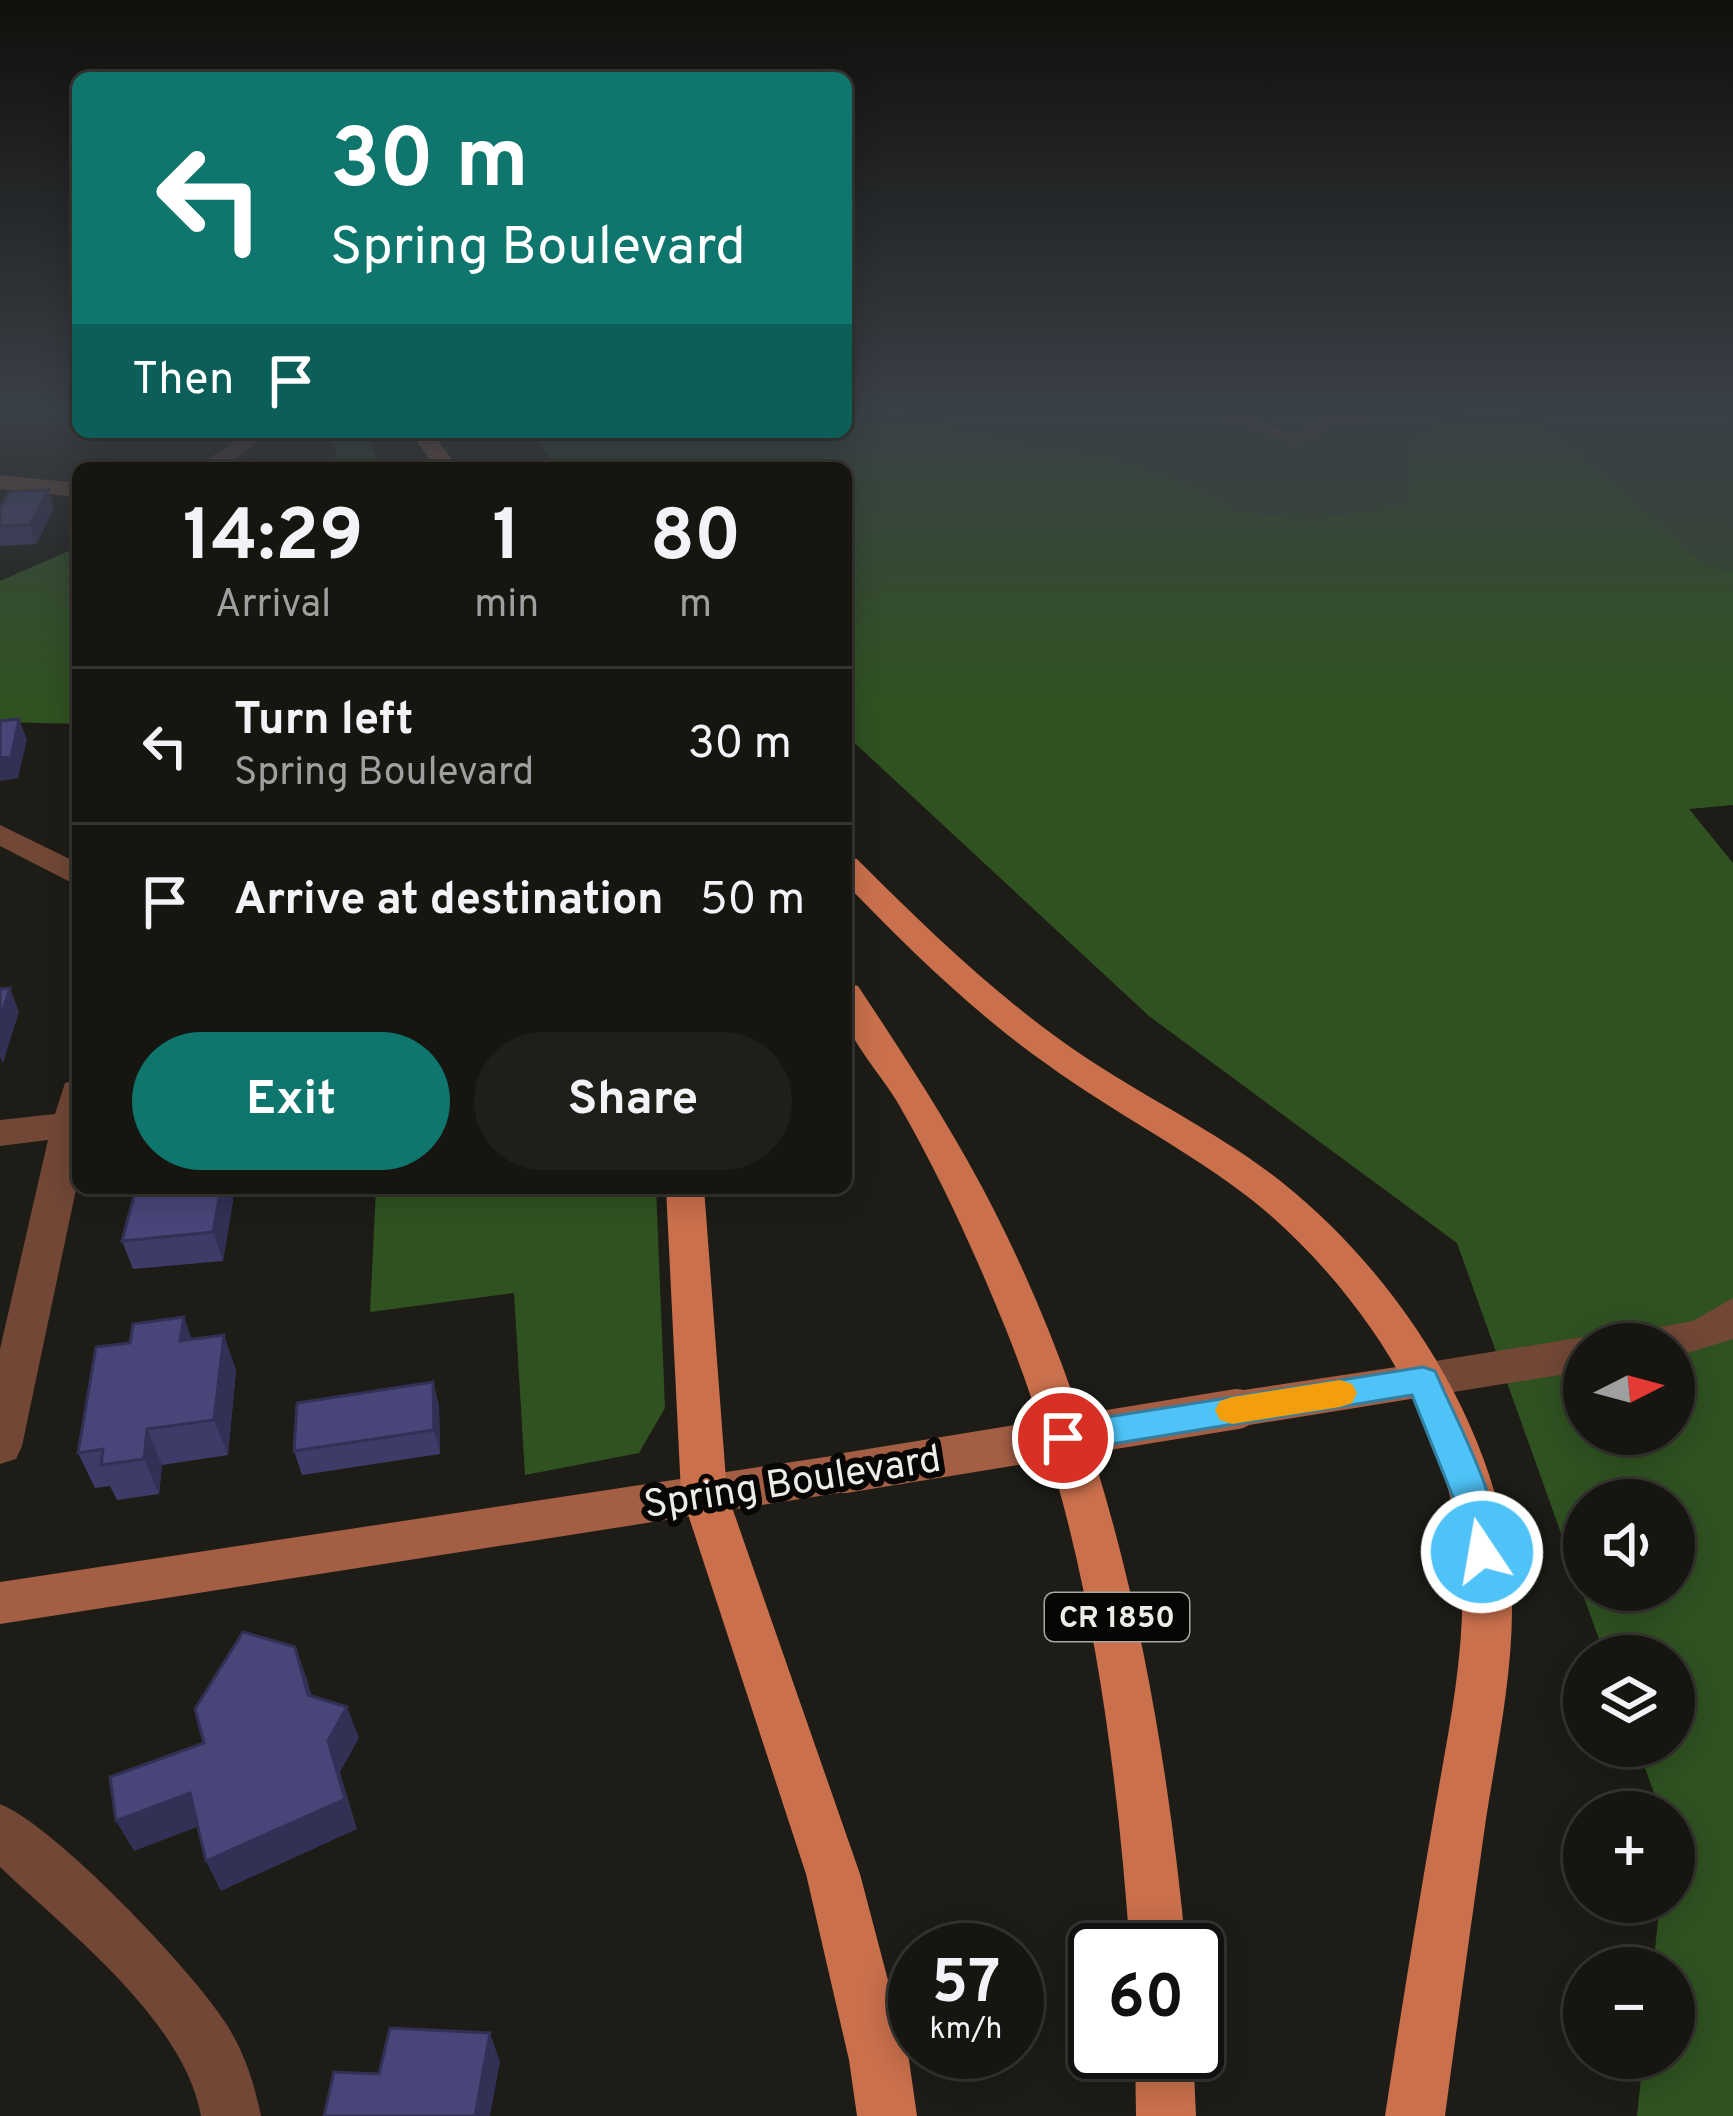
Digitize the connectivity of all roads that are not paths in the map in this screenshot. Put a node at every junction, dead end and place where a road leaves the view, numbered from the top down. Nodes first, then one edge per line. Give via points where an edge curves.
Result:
1 (0, 834) edge
2 (852, 872) edge
3 (72, 873) edge
4 (852, 1004) edge
5 (72, 1109) edge
6 (72, 1117) edge
7 (0, 1133) edge
8 (685, 1194) edge
9 (1733, 1314) edge
10 (1695, 1335) edge
11 (1563, 1357) edge
12 (1423, 1380) junction
13 (0, 1446) edge
14 (704, 1493) junction
15 (0, 1603) edge
16 (0, 1830) edge
17 (1157, 1923) edge
18 (1165, 2079) edge
19 (231, 2116) edge
20 (887, 2116) edge
21 (1166, 2116) edge
22 (1415, 2116) edge

1 - 3 street
2 - 12 main road via 954,974 1059,1056 1268,1192 1343,1261 1394,1326
4 - 17 main road, CR 1850 via 980,1218 1087,1498 1122,1637
5 - 7 street
6 - 13 street
8 - 14 main road
9 - 10 street via 1726,1325
11 - 12 street, Spring Boulevard
12 - 14 street, Spring Boulevard, bridge
12 - 22 main road via 1477,1512 1487,1592 1479,1696
14 - 15 street, Spring Boulevard
14 - 20 main road via 833,1874
16 - 19 street via 183,2008 232,2092
18 - 21 main road

